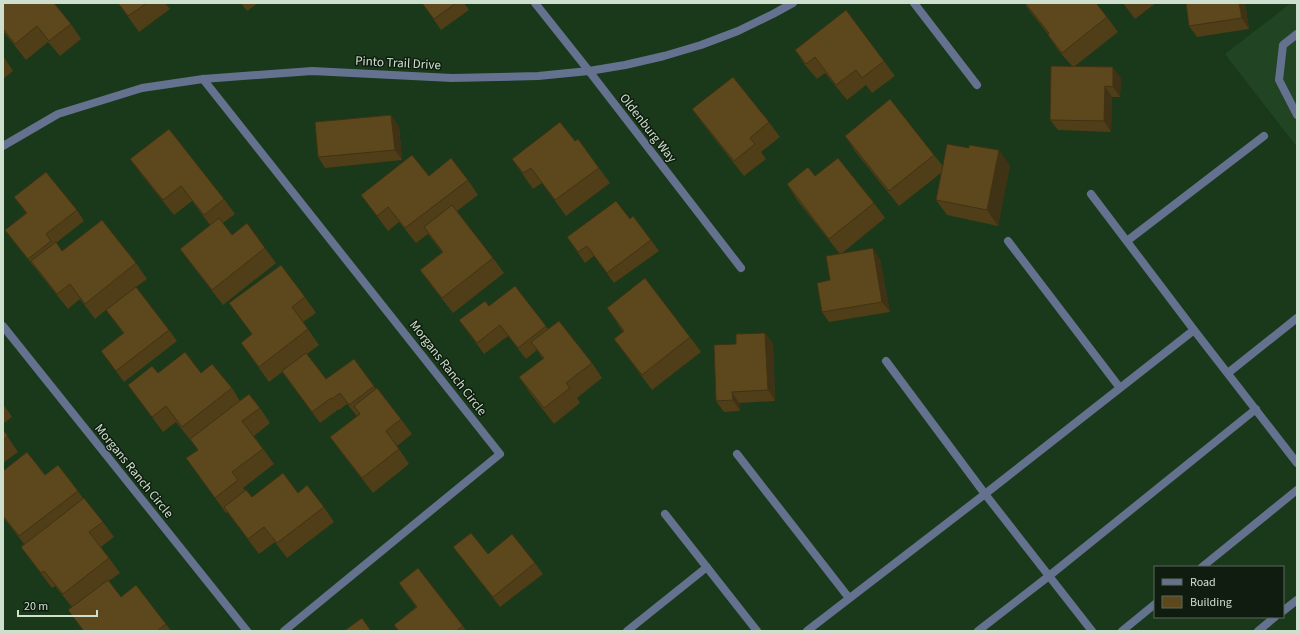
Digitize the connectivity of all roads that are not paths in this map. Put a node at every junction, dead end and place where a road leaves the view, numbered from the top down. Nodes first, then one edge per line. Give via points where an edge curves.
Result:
1 (535, 3) edge
2 (793, 3) edge
3 (914, 3) edge
4 (1297, 34) edge
5 (589, 71) junction
6 (203, 79) junction
7 (977, 85) dead end
8 (1297, 116) edge
9 (1264, 136) dead end
10 (3, 146) edge
11 (1092, 194) dead end
12 (1008, 241) dead end
13 (1127, 241) junction
14 (741, 268) dead end
15 (1297, 318) edge
16 (3, 326) edge
17 (1194, 330) junction
18 (886, 361) dead end
19 (1228, 373) junction
20 (1120, 388) junction
21 (1256, 409) junction
22 (737, 454) dead end
23 (1297, 463) edge
24 (1297, 490) edge
25 (985, 494) junction
26 (665, 514) dead end
27 (1203, 566) edge
28 (707, 567) junction
29 (1049, 576) junction
30 (849, 598) junction
31 (1297, 600) edge
32 (1154, 605) edge
33 (1284, 610) edge
34 (1274, 618) edge
35 (247, 631) edge
36 (284, 631) edge
37 (626, 631) edge
38 (757, 631) edge
39 (807, 631) edge
40 (978, 631) edge
41 (1092, 631) edge
42 (1122, 631) edge
43 (1258, 631) edge

1 - 5 street, Oldenburg Way
2 - 5 street, Pinto Trail Drive via 738,31 701,45 664,56
3 - 7 street
4 - 8 street via 1283,45 1279,80
5 - 6 street, Pinto Trail Drive via 538,76 452,78 312,71
5 - 14 street, Oldenburg Way
6 - 10 street, Pinto Trail Drive via 142,88 58,114
6 - 36 street, Morgans Ranch Circle via 500,454
9 - 13 street
11 - 13 street
12 - 20 street
13 - 17 street
15 - 19 street
16 - 35 street, Morgans Ranch Circle
17 - 19 street
17 - 20 street
18 - 25 street
19 - 21 street
20 - 25 street
21 - 23 street
21 - 29 street
22 - 30 street
24 - 27 street
25 - 29 street
25 - 30 street
26 - 28 street
28 - 37 street
28 - 38 street
29 - 40 street
29 - 41 street
30 - 39 street
31 - 33 street
32 - 42 street
34 - 43 street

